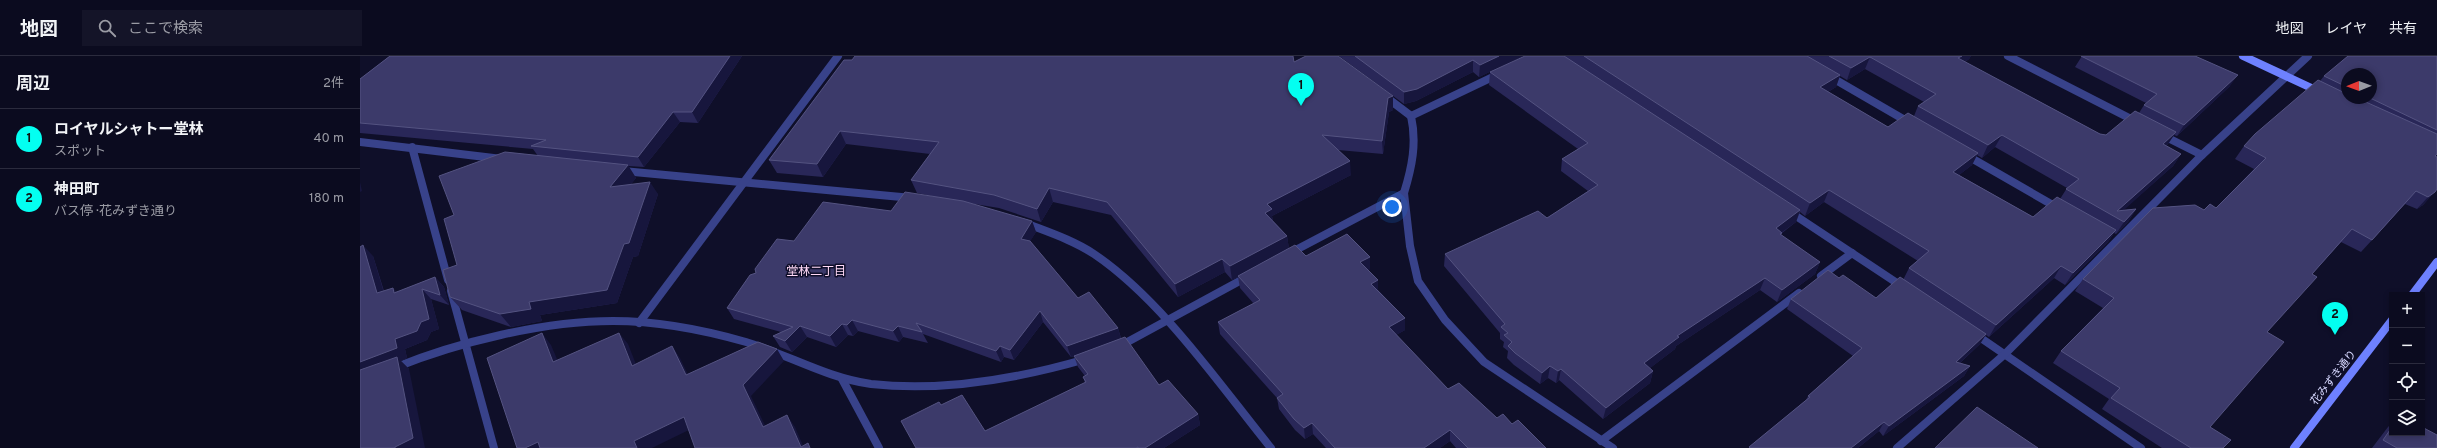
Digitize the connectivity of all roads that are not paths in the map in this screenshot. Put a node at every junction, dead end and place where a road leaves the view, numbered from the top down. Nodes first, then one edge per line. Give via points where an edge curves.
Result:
1 (838, 56) edge
2 (2008, 56) edge
3 (2243, 56) edge
4 (2308, 56) edge
5 (1508, 69) edge
6 (1821, 72) edge
7 (2287, 76) junction
8 (1380, 93) edge
9 (2330, 96) edge
10 (1411, 116) junction
11 (1917, 127) edge
12 (360, 142) edge
13 (412, 147) junction
14 (1959, 151) edge
15 (2202, 155) junction
16 (512, 160) edge
17 (612, 170) edge
18 (745, 182) junction
19 (1404, 193) junction
20 (921, 199) edge
21 (1779, 205) edge
22 (2062, 211) edge
23 (1020, 221) edge
24 (1852, 253) junction
25 (1284, 257) edge
26 (2437, 262) edge
27 (1256, 272) edge
28 (2414, 292) edge
29 (1912, 293) edge
30 (1168, 321) junction
31 (639, 323) junction
32 (2389, 324) edge
33 (1965, 328) edge
34 (465, 343) junction
35 (1112, 349) edge
36 (1098, 354) edge
37 (2005, 354) junction
38 (387, 371) edge
39 (842, 379) junction
40 (1601, 441) junction
41 (494, 448) edge
42 (879, 448) edge
43 (1271, 448) edge
44 (1613, 448) edge
45 (1897, 448) edge
46 (2140, 448) edge
47 (2294, 448) edge

1 - 18 street
2 - 15 street
3 - 7 street
4 - 7 street
5 - 10 street
6 - 11 street
7 - 9 street
7 - 15 street
8 - 10 street
10 - 19 street via 1416,146
12 - 13 street
13 - 16 street
13 - 34 street
14 - 22 street
15 - 37 street via 2114,240
17 - 18 street
18 - 20 street
18 - 31 street
19 - 25 street
19 - 40 street via 1410,246 1418,281 1445,320 1484,362
21 - 24 street
23 - 30 street via 1063,238 1102,260
24 - 29 street
24 - 40 street
26 - 28 street
27 - 30 street
30 - 35 street
30 - 43 street
31 - 34 street via 618,321 571,324 512,332
31 - 39 street via 699,331 750,343
32 - 47 street, 花みずき通り
33 - 37 street
34 - 38 street
34 - 41 street
36 - 39 street via 1041,371 987,380 932,385 884,384
37 - 45 street
37 - 46 street
39 - 42 street
40 - 44 street

